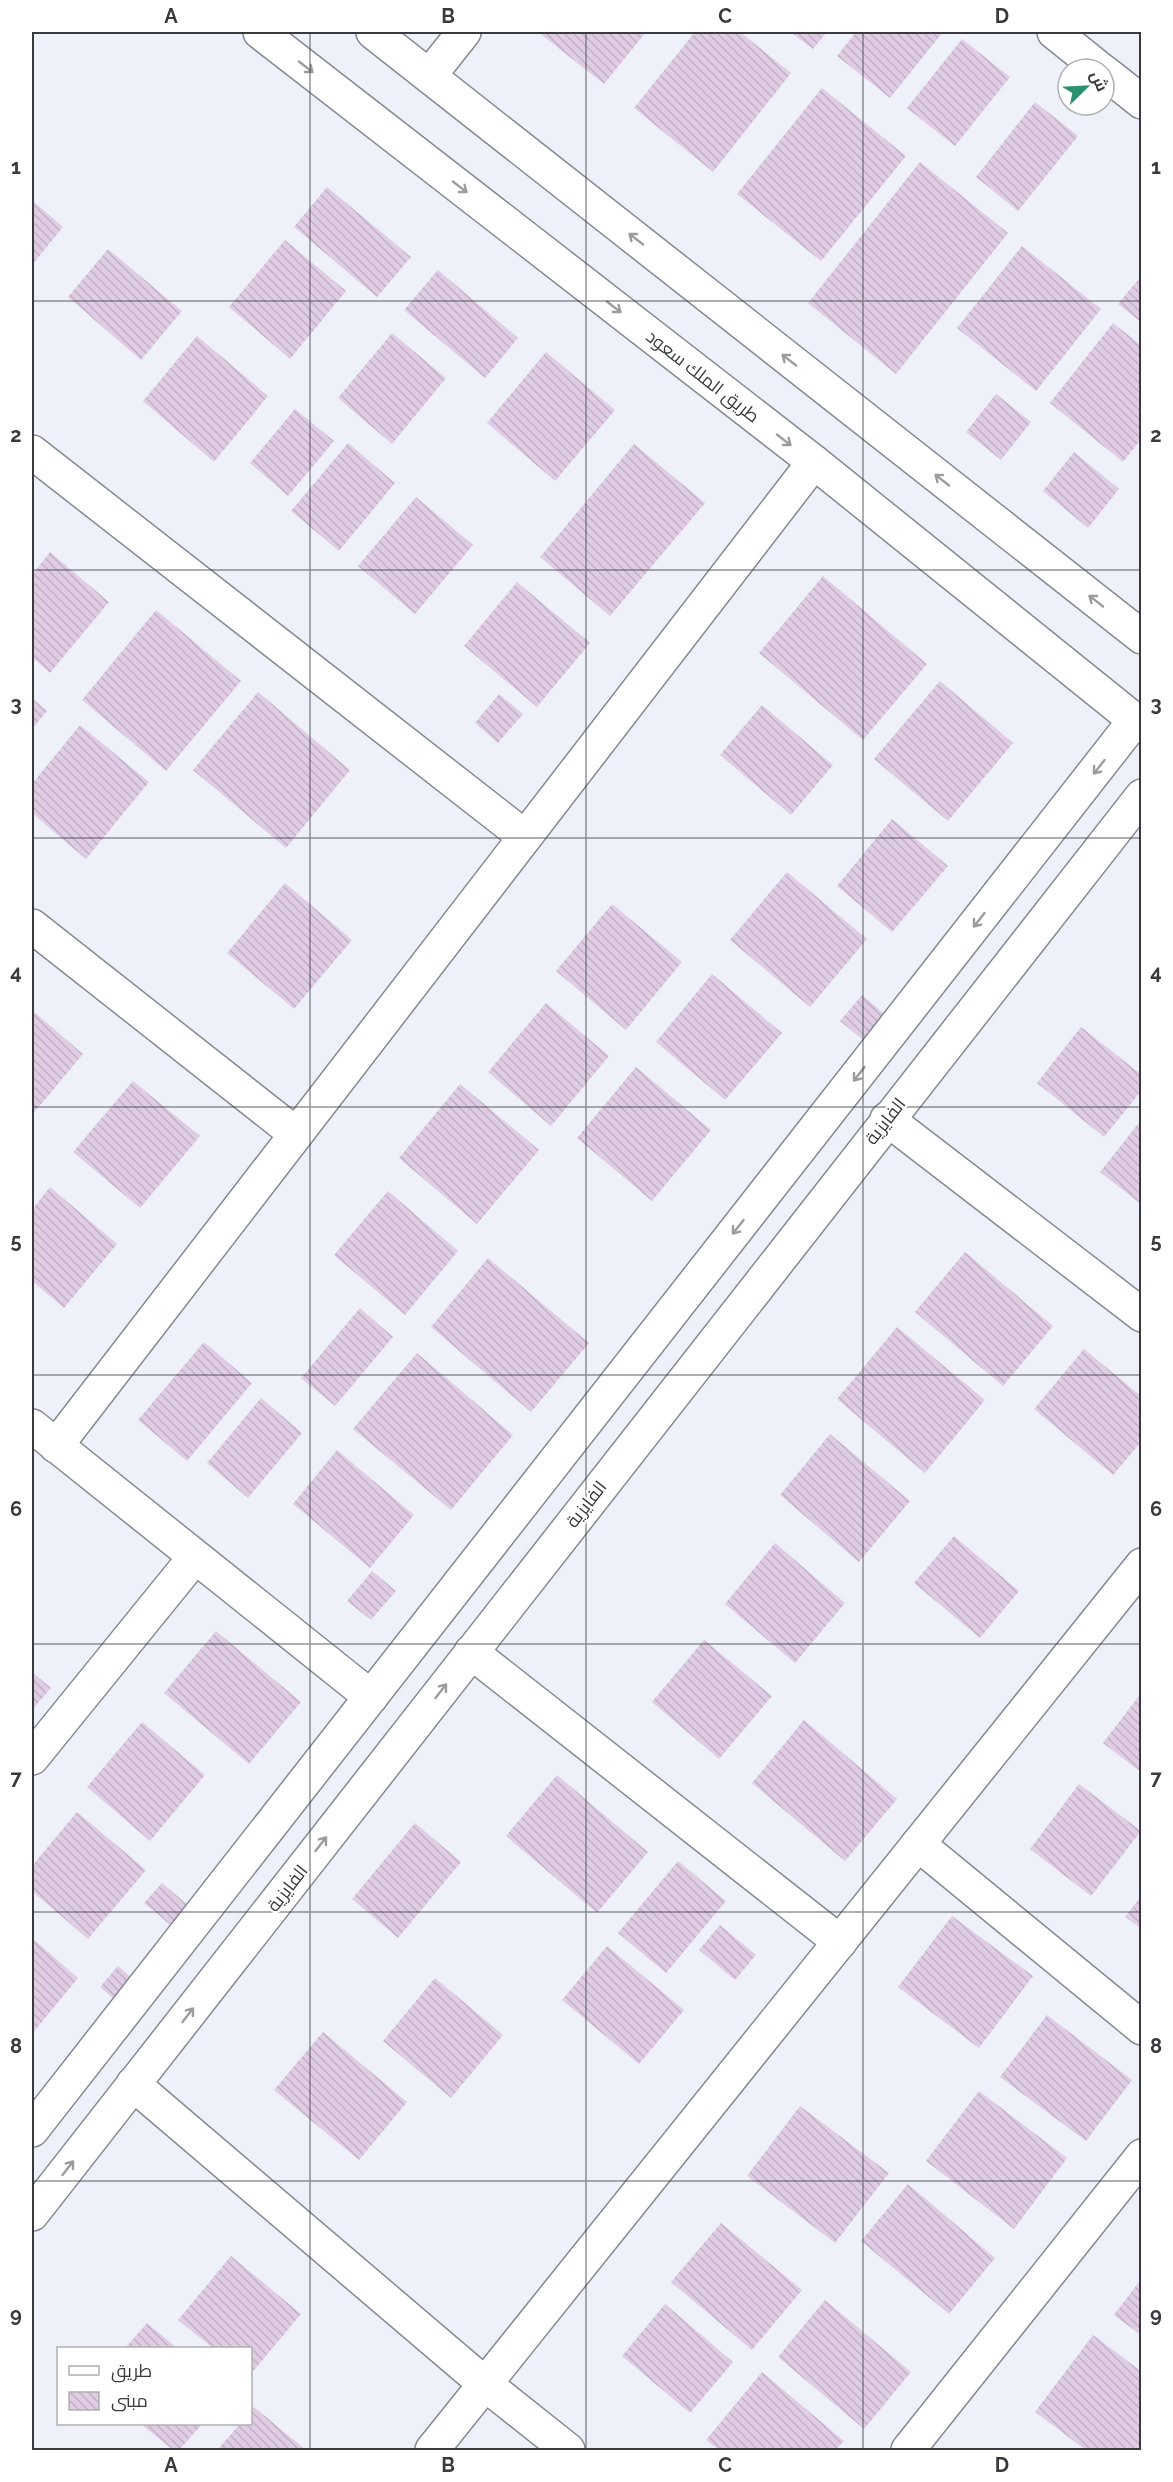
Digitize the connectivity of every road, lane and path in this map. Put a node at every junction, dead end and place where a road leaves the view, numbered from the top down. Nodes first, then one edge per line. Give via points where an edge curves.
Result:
1 (260, 32) edge
2 (373, 32) edge
3 (464, 32) edge
4 (1054, 32) edge
5 (1085, 57) edge
6 (429, 76) junction
7 (1116, 81) edge
8 (1142, 102) edge
9 (32, 452) edge
10 (814, 462) junction
11 (1142, 638) edge
12 (1138, 723) edge
13 (1142, 796) edge
14 (525, 837) junction
15 (32, 926) edge
16 (887, 1119) junction
17 (296, 1134) junction
18 (1142, 1315) edge
19 (44, 1436) edge
20 (195, 1557) junction
21 (1142, 1565) edge
22 (471, 1652) junction
23 (371, 1697) junction
24 (32, 1758) edge
25 (918, 1844) junction
26 (840, 1942) junction
27 (1142, 2028) edge
28 (133, 2084) junction
29 (32, 2130) edge
30 (1142, 2156) edge
31 (32, 2214) edge
32 (485, 2384) junction
33 (432, 2451) edge
34 (568, 2451) edge
35 (908, 2451) edge

1 -> 10 street, طريق الملك سعود
2 - 6 street
3 - 6 street
4 - 5 street
11 -> 6 street
7 - 8 street
9 - 14 street
10 - 12 street, طريق الملك سعود
10 - 14 street
12 -> 23 street
13 - 16 street, الفايزية
14 - 17 street
15 - 17 street
16 - 18 street
16 - 22 street, الفايزية
17 - 19 street
19 - 20 street
20 - 23 street
20 - 24 street
21 - 25 street
22 - 26 street
28 -> 22 street, الفايزية
23 - 29 street
25 - 26 street
25 - 27 street
26 - 32 street
31 -> 28 street, الفايزية
28 - 32 street
30 - 35 street
32 - 33 street
32 - 34 street

